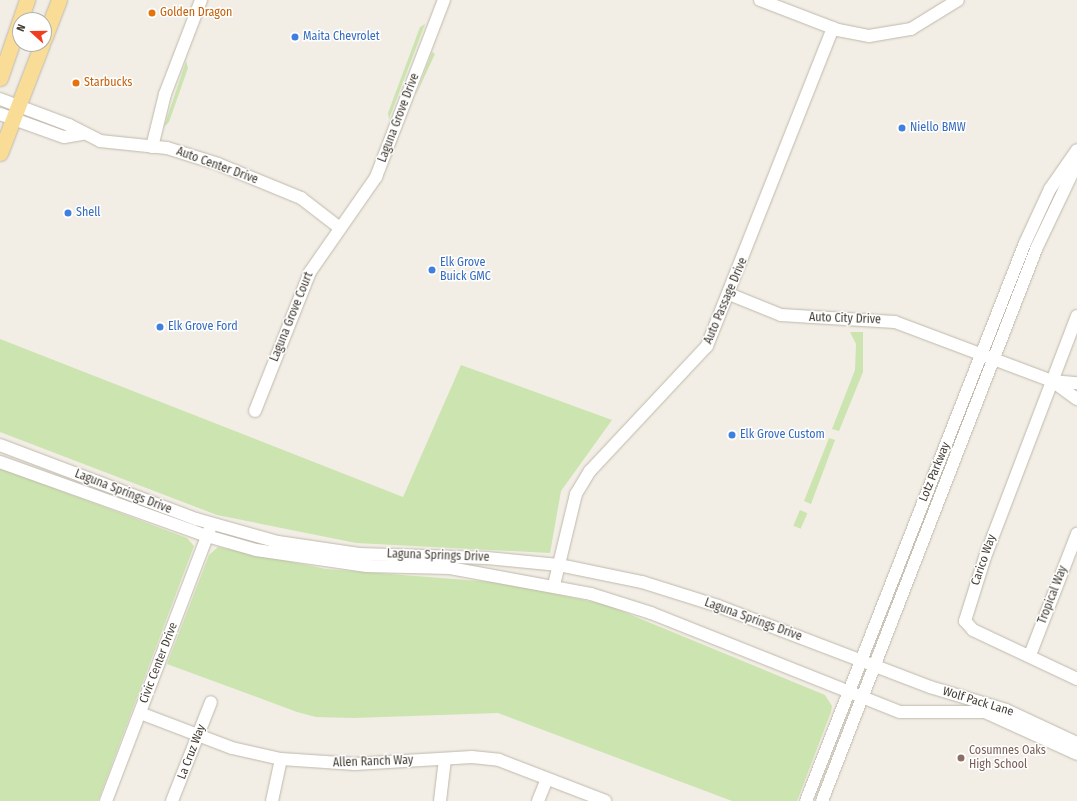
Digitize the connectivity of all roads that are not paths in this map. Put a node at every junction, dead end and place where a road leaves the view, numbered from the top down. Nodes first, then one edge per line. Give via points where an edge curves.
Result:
1 (26, 0) edge
2 (59, 0) edge
3 (201, 0) edge
4 (444, 0) edge
5 (760, 0) edge
6 (958, 0) edge
7 (52, 18) edge
8 (833, 28) junction
9 (38, 52) edge
10 (0, 78) edge
11 (0, 99) edge
12 (10, 113) edge
13 (152, 147) junction
14 (1077, 150) edge
15 (0, 152) edge
16 (1077, 163) edge
17 (340, 228) junction
18 (730, 294) junction
19 (1077, 316) edge
20 (982, 354) junction
21 (994, 359) junction
22 (1052, 381) junction
23 (1077, 383) edge
24 (1077, 400) edge
25 (255, 411) dead end
26 (0, 445) edge
27 (0, 462) edge
28 (211, 524) junction
29 (1077, 534) edge
30 (207, 536) junction
31 (559, 565) junction
32 (554, 585) junction
33 (1030, 655) junction
34 (860, 660) junction
35 (876, 666) junction
36 (1077, 679) edge
37 (849, 692) junction
38 (863, 697) junction
39 (211, 702) dead end
40 (140, 713) junction
41 (198, 736) junction
42 (1077, 744) edge
43 (1077, 754) edge
44 (281, 759) junction
45 (445, 759) junction
46 (547, 779) junction
47 (106, 801) edge
48 (172, 801) edge
49 (272, 801) edge
50 (440, 801) edge
51 (538, 801) edge
52 (605, 801) edge
53 (806, 801) edge
54 (822, 801) edge

1 - 10 main road
2 - 7 main road
3 - 13 street via 165,94
4 - 17 street, Laguna Grove Drive via 376,177
5 - 8 street
6 - 8 street via 923,24 899,32 869,36
8 - 18 street, Auto Passage Drive
9 - 12 main road
11 - 12 street, Auto Center Drive
12 - 13 street, Auto Center Drive via 69,124 82,134 111,143
12 - 15 main road
13 - 17 street, Auto Center Drive via 198,157 289,192
14 - 20 street, Lotz Parkway via 1050,189 1024,243
16 - 21 street, Lotz Parkway via 1037,248
17 - 25 street, Laguna Grove Court via 305,281
18 - 20 street, Auto City Drive via 781,315 895,322
18 - 31 street, Auto Passage Drive via 707,346 590,471 576,494
19 - 22 street
20 - 21 street, Auto City Drive
20 - 34 street, Lotz Parkway
21 - 22 street, Auto City Drive
21 - 35 street, Lotz Parkway
22 - 23 street
22 - 24 street
22 - 33 street, Carico Way via 985,557 965,621 973,630
26 - 28 street, Laguna Springs Drive
27 - 30 street, Laguna Springs Drive
28 - 30 street, Civic Center Drive
28 - 31 street, Laguna Springs Drive via 278,542 359,554 487,558
29 - 33 street, Tropical Way
30 - 32 street, Laguna Springs Drive via 256,550 367,566 450,568
30 - 40 street, Civic Center Drive
31 - 32 street, Auto Passage Drive
31 - 34 street, Laguna Springs Drive via 688,596
32 - 37 street, Laguna Springs Drive via 651,613
33 - 36 street, Carico Way
34 - 35 street, Laguna Springs Drive
34 - 37 street, Lotz Parkway
35 - 38 street, Lotz Parkway
35 - 42 street, Wolf Pack Lane via 1006,710
37 - 38 street, Laguna Springs Drive
37 - 53 street, Lotz Parkway
38 - 43 street, Wolf Pack Lane via 911,714 985,712
38 - 54 street, Lotz Parkway
39 - 41 street, La Cruz Way
40 - 41 street, Allen Ranch Way
40 - 47 street, Civic Center Drive
41 - 44 street, Allen Ranch Way
41 - 48 street, La Cruz Way
44 - 45 street, Allen Ranch Way via 355,764
44 - 49 street
45 - 46 street, Allen Ranch Way via 499,760
45 - 50 street
46 - 51 street
46 - 52 street, Allen Ranch Way

